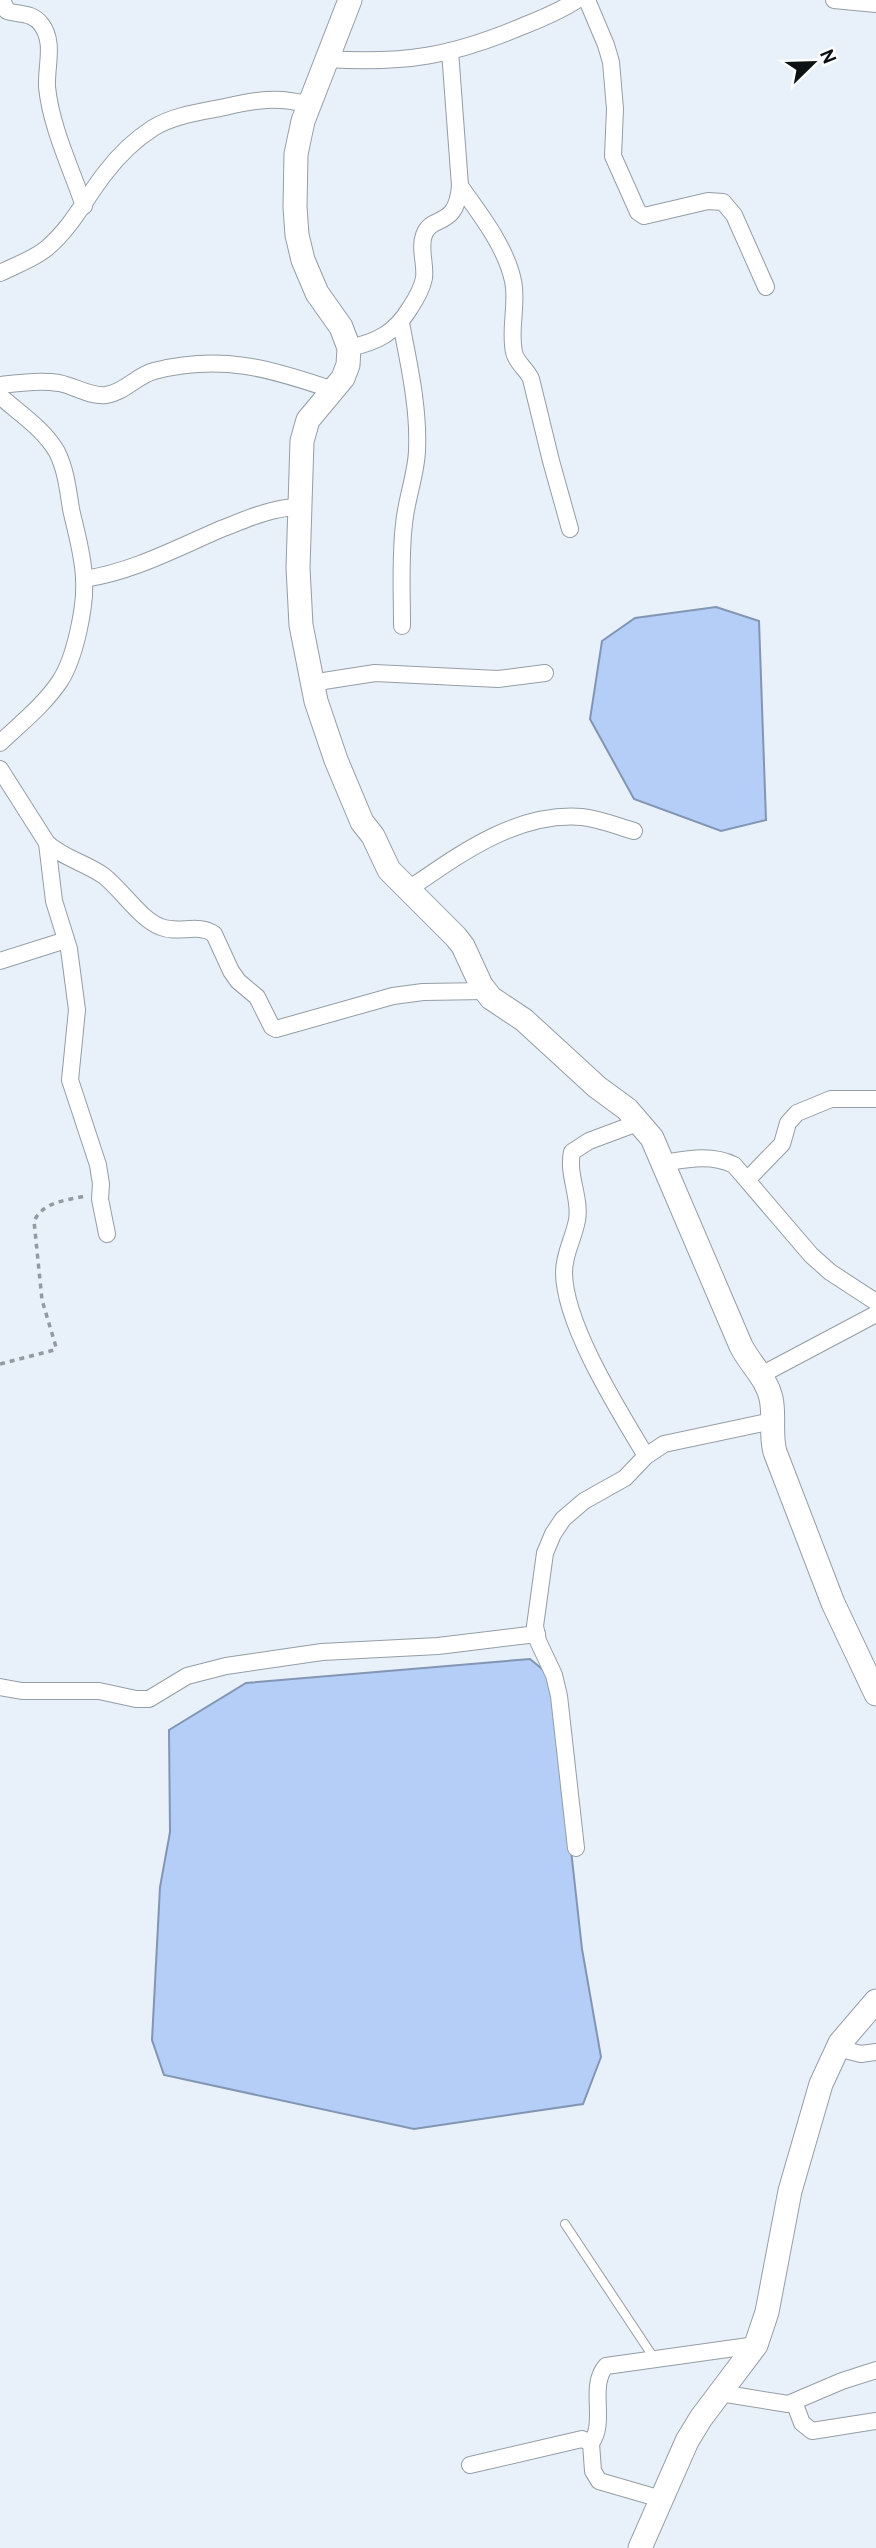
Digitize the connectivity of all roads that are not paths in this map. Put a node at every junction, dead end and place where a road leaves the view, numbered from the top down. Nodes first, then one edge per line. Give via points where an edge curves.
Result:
1 (2, 0) edge
2 (350, 0) edge
3 (577, 0) edge
4 (587, 0) edge
5 (834, 0) edge
6 (876, 4) edge
7 (450, 51) junction
8 (327, 59) junction
9 (309, 105) junction
10 (460, 186) junction
11 (84, 206) junction
12 (0, 273) edge
13 (766, 287) dead end
14 (401, 323) junction
15 (349, 348) junction
16 (0, 385) edge
17 (333, 390) junction
18 (0, 396) edge
19 (299, 507) junction
20 (570, 528) dead end
21 (84, 579) junction
22 (402, 626) dead end
23 (545, 673) dead end
24 (311, 683) junction
25 (0, 743) edge
26 (0, 769) edge
27 (634, 831) dead end
28 (47, 843) junction
29 (409, 890) junction
30 (66, 940) junction
31 (0, 961) edge
32 (485, 991) junction
33 (876, 1099) edge
34 (640, 1122) junction
35 (663, 1163) junction
36 (748, 1179) junction
37 (107, 1234) dead end
38 (876, 1302) edge
39 (876, 1314) edge
40 (761, 1375) junction
41 (772, 1421) junction
42 (646, 1456) junction
43 (537, 1634) junction
44 (0, 1687) edge
45 (876, 1693) edge
46 (576, 1847) dead end
47 (876, 2001) edge
48 (837, 2048) junction
49 (876, 2052) edge
50 (565, 2224) dead end
51 (756, 2345) junction
52 (654, 2358) junction
53 (876, 2370) edge
54 (720, 2393) junction
55 (794, 2402) junction
56 (876, 2421) edge
57 (591, 2444) junction
58 (470, 2465) dead end
59 (661, 2499) junction
60 (639, 2548) edge

1 - 11 street via 7,10 30,15 45,29 50,48 49,101
2 - 8 street
3 - 7 street via 504,34
4 - 13 street via 611,62 613,156 638,212 644,216 708,201 723,202 734,215
5 - 6 street
7 - 8 street via 391,61
7 - 10 street
8 - 9 street
9 - 11 street via 262,99 181,116 155,127 106,171
9 - 15 street via 296,154 297,235 309,277
10 - 14 street via 453,212 428,228 423,237 424,277
10 - 20 street via 510,271 515,292 515,357 531,379
11 - 12 street via 46,249
14 - 15 street via 380,340
14 - 22 street via 412,374 417,441 403,527
15 - 17 street via 348,365
16 - 17 street via 43,381 108,394 152,372 224,363 285,373
17 - 19 street via 304,429
18 - 21 street via 55,450 66,482
19 - 21 street via 260,513 147,560
19 - 24 street via 299,597
21 - 25 street via 68,666 43,703
23 - 24 street via 498,679 375,673
24 - 29 street via 362,822 388,870
26 - 28 street
27 - 29 street via 581,817 536,821 492,836
28 - 30 street via 54,901
28 - 32 street via 104,876 160,927 202,928 215,934 231,971 257,997 276,1030 393,996
29 - 32 street via 463,946
30 - 31 street
30 - 37 street via 76,1010 70,1080 93,1149
32 - 34 street
33 - 36 street via 831,1098 797,1113 788,1123 782,1144
34 - 35 street
34 - 42 street via 572,1152 577,1220 564,1275 583,1340
35 - 36 street via 723,1160
35 - 40 street via 741,1346
36 - 38 street via 811,1255
39 - 40 street
40 - 41 street via 771,1398
41 - 42 street via 664,1444
41 - 45 street via 775,1452 817,1564
42 - 43 street via 625,1478 574,1508 552,1534 538,1592
43 - 44 street via 438,1646 322,1652 226,1666 187,1676 149,1699 99,1691
43 - 46 street via 559,1696
47 - 48 street
48 - 49 street
48 - 51 street via 797,2161 767,2312
50 - 52 lane
51 - 52 street
51 - 54 street
52 - 57 street via 603,2368 597,2431
53 - 55 street
54 - 55 street
54 - 59 street via 687,2441
55 - 56 street via 802,2423 812,2431
57 - 58 street via 582,2439
57 - 59 street via 598,2481
59 - 60 street

